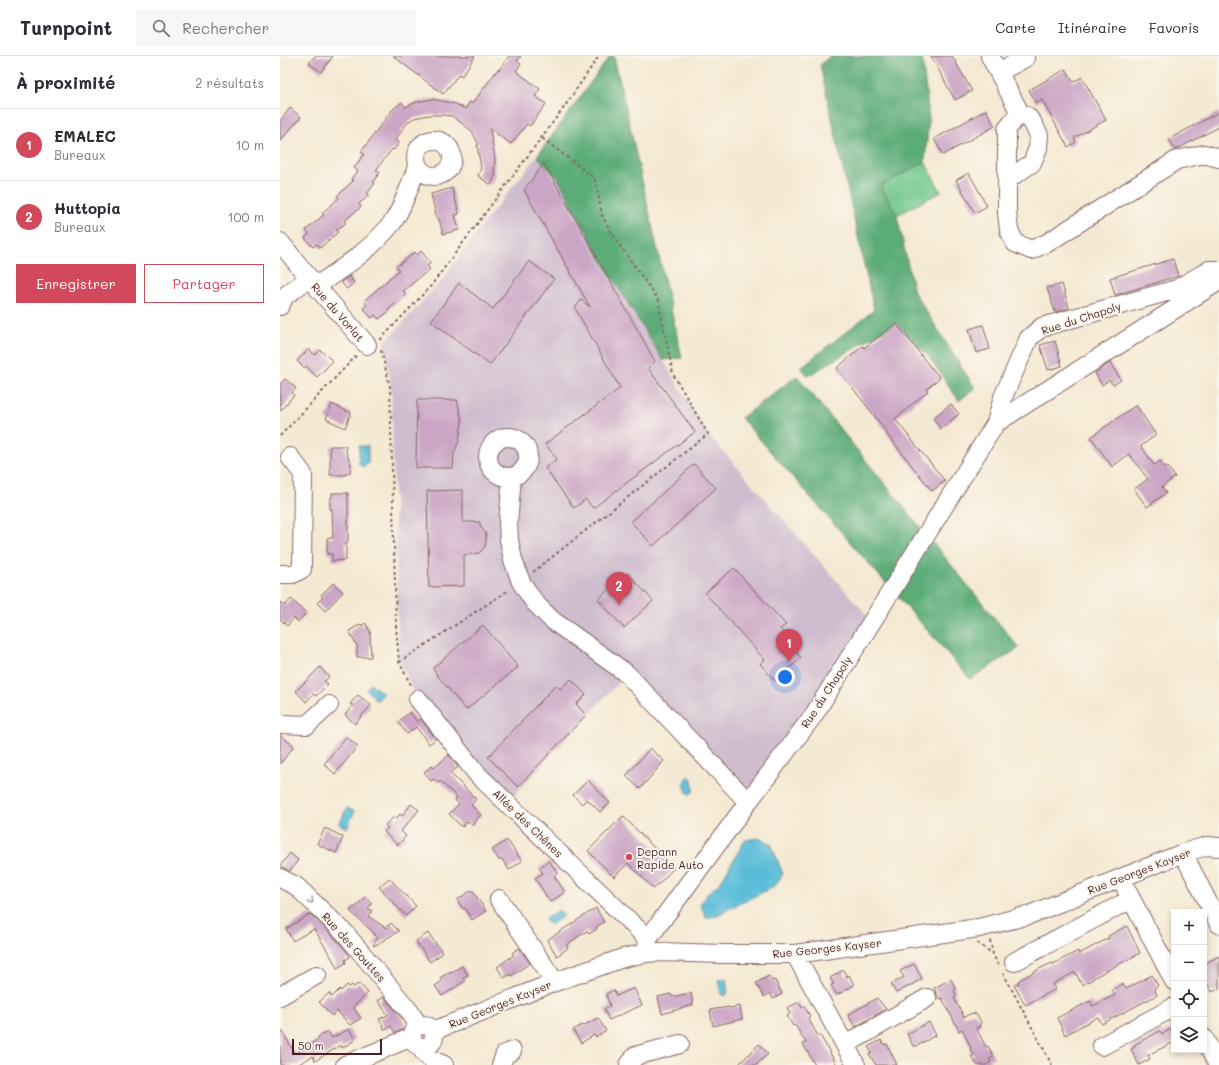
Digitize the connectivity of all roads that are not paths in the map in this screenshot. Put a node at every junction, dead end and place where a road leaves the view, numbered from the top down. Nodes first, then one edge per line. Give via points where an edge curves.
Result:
1 (990, 56) edge
2 (1024, 56) edge
3 (999, 72) junction
4 (1020, 115) junction
5 (1219, 158) edge
6 (417, 166) dead end
7 (1007, 180) junction
8 (280, 242) edge
9 (1219, 270) edge
10 (1219, 281) edge
11 (313, 282) junction
12 (280, 306) edge
13 (372, 344) road end
14 (996, 423) junction
15 (290, 457) dead end
16 (512, 477) dead end
17 (280, 574) edge
18 (418, 700) road end
19 (329, 704) dead end
20 (280, 724) edge
21 (748, 802) junction
22 (1219, 846) edge
23 (1183, 853) junction
24 (280, 878) edge
25 (1120, 878) junction
26 (499, 899) dead end
27 (1131, 899) junction
28 (1219, 924) edge
29 (647, 946) junction
30 (795, 954) junction
31 (1014, 962) dead end
32 (317, 975) dead end
33 (1171, 975) edge
34 (555, 982) junction
35 (280, 996) edge
36 (927, 998) dead end
37 (1171, 1009) edge
38 (421, 1035) junction
39 (680, 1044) dead end
40 (1207, 1044) edge
41 (845, 1045) junction
42 (1102, 1046) dead end
43 (512, 1051) dead end
44 (345, 1065) edge
45 (444, 1065) edge
46 (501, 1065) edge
47 (629, 1065) edge
48 (856, 1065) edge
49 (1218, 1065) edge

1 - 3 street
2 - 3 street via 1025,58
3 - 4 street
4 - 7 street via 1007,129
4 - 7 street via 1027,116 1032,122 1039,135 1038,148 1032,163
5 - 7 street via 1204,154 1177,160 1047,243 1030,250 1015,243 1009,230
6 - 11 street via 407,195 393,222 348,264
8 - 11 street, Rue du Vorlat
9 - 14 street, Rue du Chapoly via 1209,270 1176,289 1042,327 1028,338 1003,397
10 - 14 street, Rue du Chapoly
11 - 12 street, Rue du Vorlat via 285,296
11 - 13 street, Rue du Vorlat
14 - 21 street, Rue du Chapoly via 812,716
15 - 17 street via 303,474 302,569 293,574
16 - 21 street via 509,540 521,582 535,603 552,620 626,673
18 - 29 street, Allée des Chênes via 477,774
19 - 20 street via 307,725
21 - 29 street, Rue du Chapoly
22 - 23 street, Rue Georges Kayser via 1207,846
23 - 25 street, Rue Georges Kayser
23 - 28 street
24 -> 38 street, Rue des Gouttes via 296,886 345,933 416,1021
25 - 27 street
25 - 30 street, Rue Georges Kayser via 1029,915 980,928
26 - 34 street
27 - 31 street
27 - 33 street
29 - 30 street, Rue Georges Kayser via 659,952
29 - 34 street, Rue Georges Kayser via 624,958
30 - 41 street
32 - 35 street
34 - 38 street, Rue Georges Kayser
36 - 41 street
37 - 42 street
38 - 44 street, Rue Georges Kayser
38 - 45 street, Rue des Gouttes via 422,1049 429,1058
39 - 47 street via 635,1056
40 - 49 street
41 - 48 street
43 - 46 street via 505,1054

